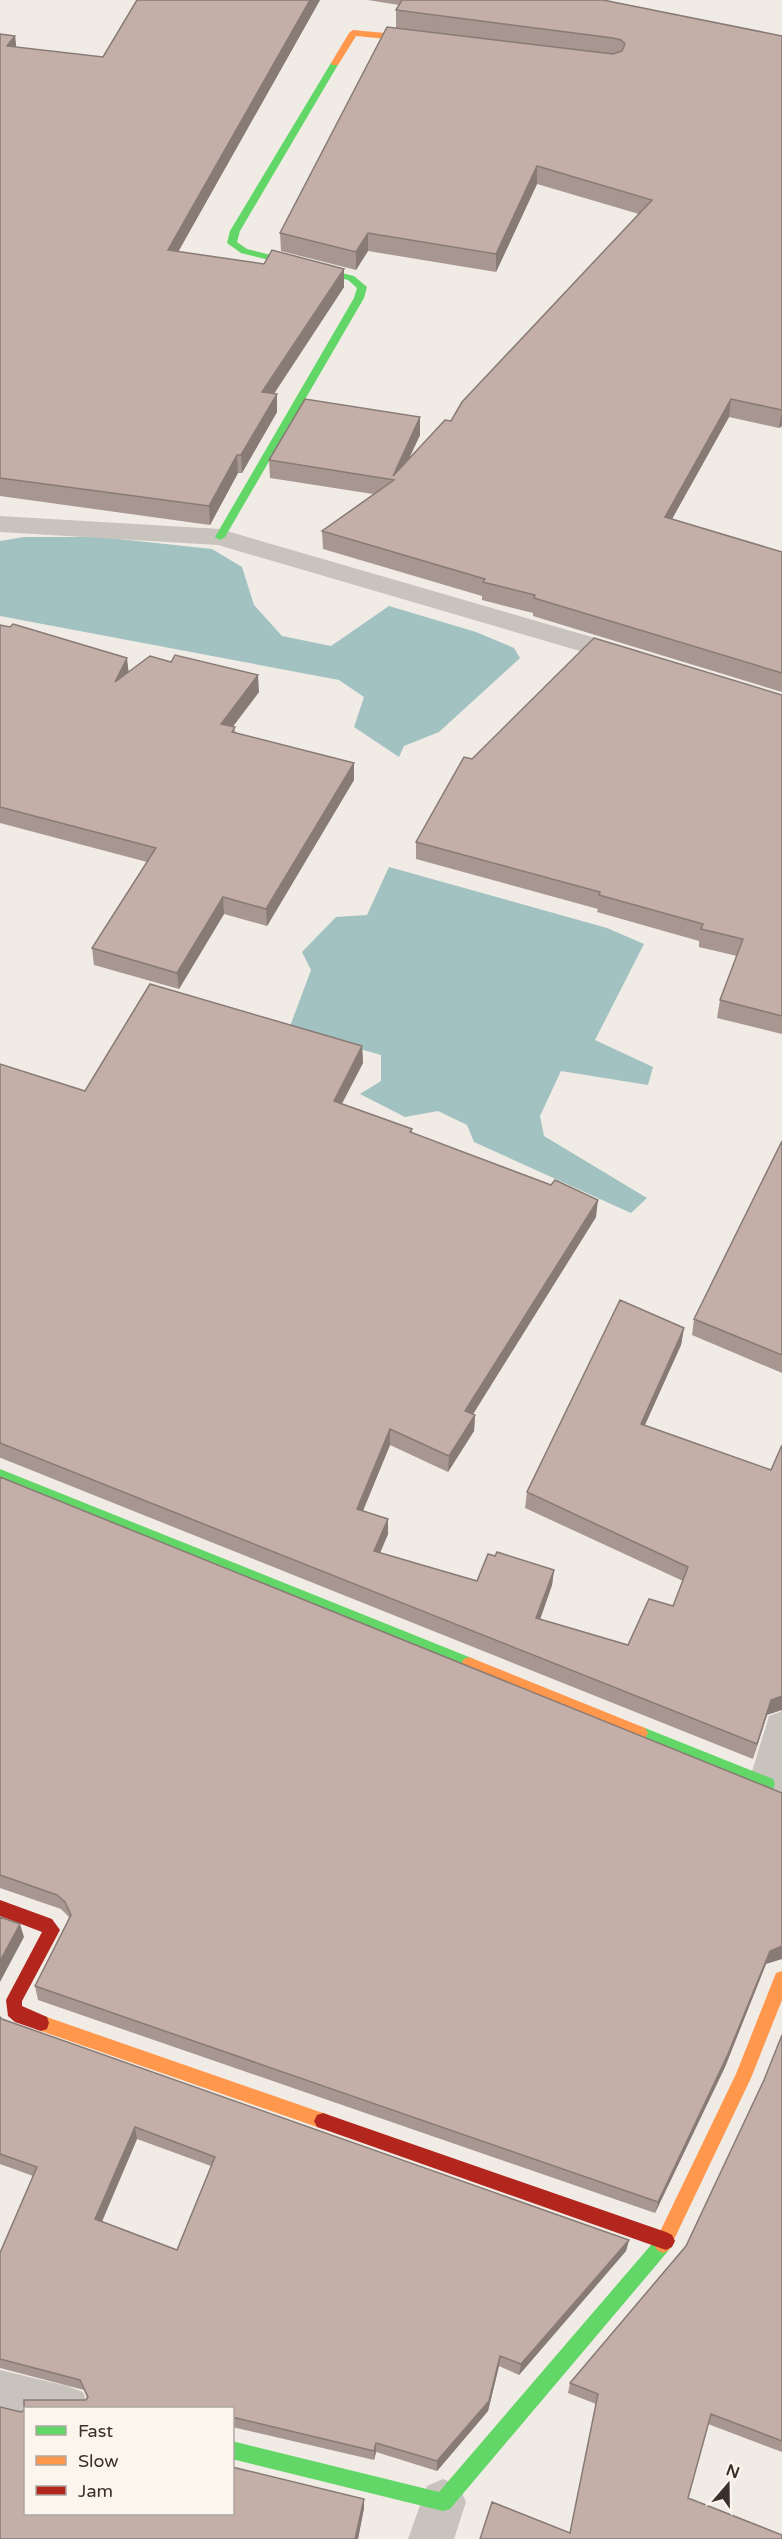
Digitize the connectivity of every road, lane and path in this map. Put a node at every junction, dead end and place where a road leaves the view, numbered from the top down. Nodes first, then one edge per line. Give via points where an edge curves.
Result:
1 (445, 42) edge
2 (0, 524) edge
3 (220, 537) junction
4 (650, 662) edge
5 (0, 1475) edge
6 (782, 1728) edge
7 (774, 1787) edge
8 (0, 1908) edge
9 (782, 1979) edge
10 (666, 2241) junction
11 (0, 2392) edge
12 (59, 2407) edge
13 (234, 2451) edge
14 (437, 2520) edge

1 - 3 street via 353,33 235,231 232,243 244,251 351,278 362,287
2 - 3 street
3 - 4 street
5 - 7 street
6 - 7 street
8 - 10 street via 46,1924 52,1930 14,2000 14,2010 21,2016
9 - 10 street via 743,2078
10 - 14 street
11 - 12 street
13 - 14 street

